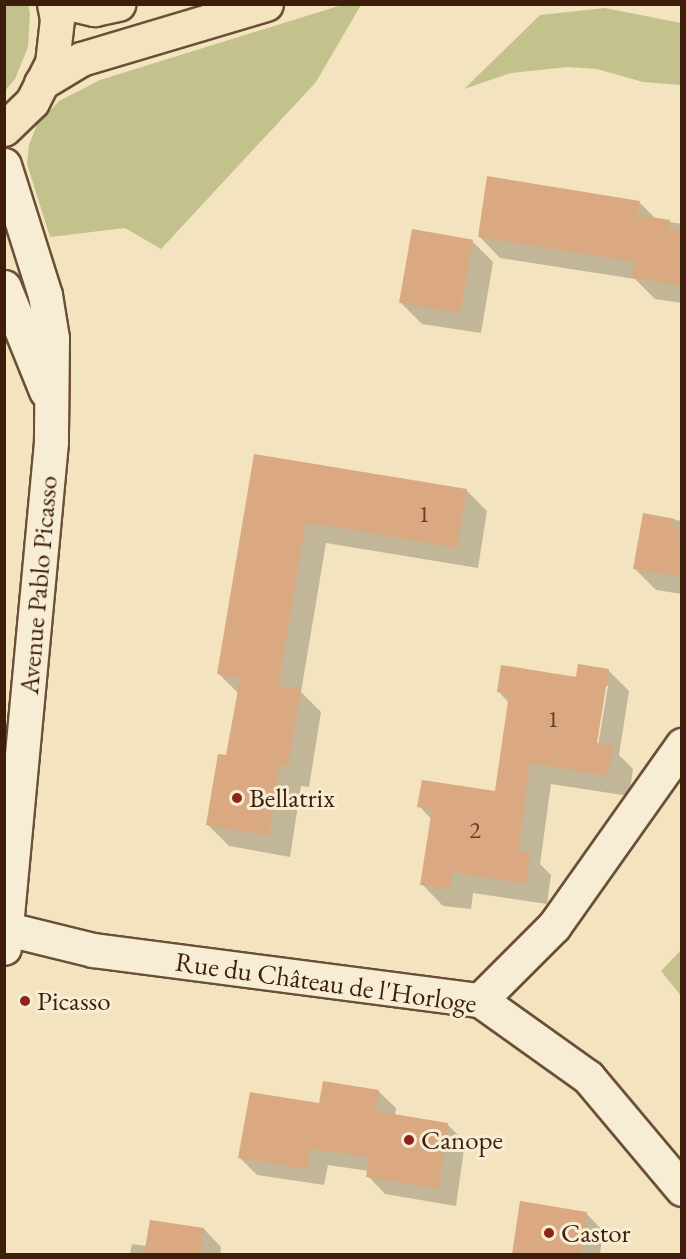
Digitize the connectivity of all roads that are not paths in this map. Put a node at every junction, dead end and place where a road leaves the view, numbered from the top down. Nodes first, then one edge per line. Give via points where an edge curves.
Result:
1 (54, 4) edge
2 (72, 4) edge
3 (118, 4) edge
4 (266, 4) edge
5 (41, 83) junction
6 (4, 129) edge
7 (4, 165) edge
8 (4, 287) edge
9 (50, 401) junction
10 (681, 745) edge
11 (5, 935) edge
12 (480, 1000) junction
13 (681, 1189) edge

1 - 5 main road via 57,19 52,63
2 - 3 main road via 94,9
4 - 5 main road via 81,59
5 - 6 main road via 32,102
7 - 9 street, Avenue Pablo Picasso via 45,295 52,338
8 - 9 street, Avenue Pablo Picasso
9 - 11 street, Avenue Pablo Picasso via 51,442
10 - 12 street via 554,926
11 - 12 street, Rue du Château de l'Horloge
12 - 13 street, Rue du Château de l'Horloge via 588,1077

